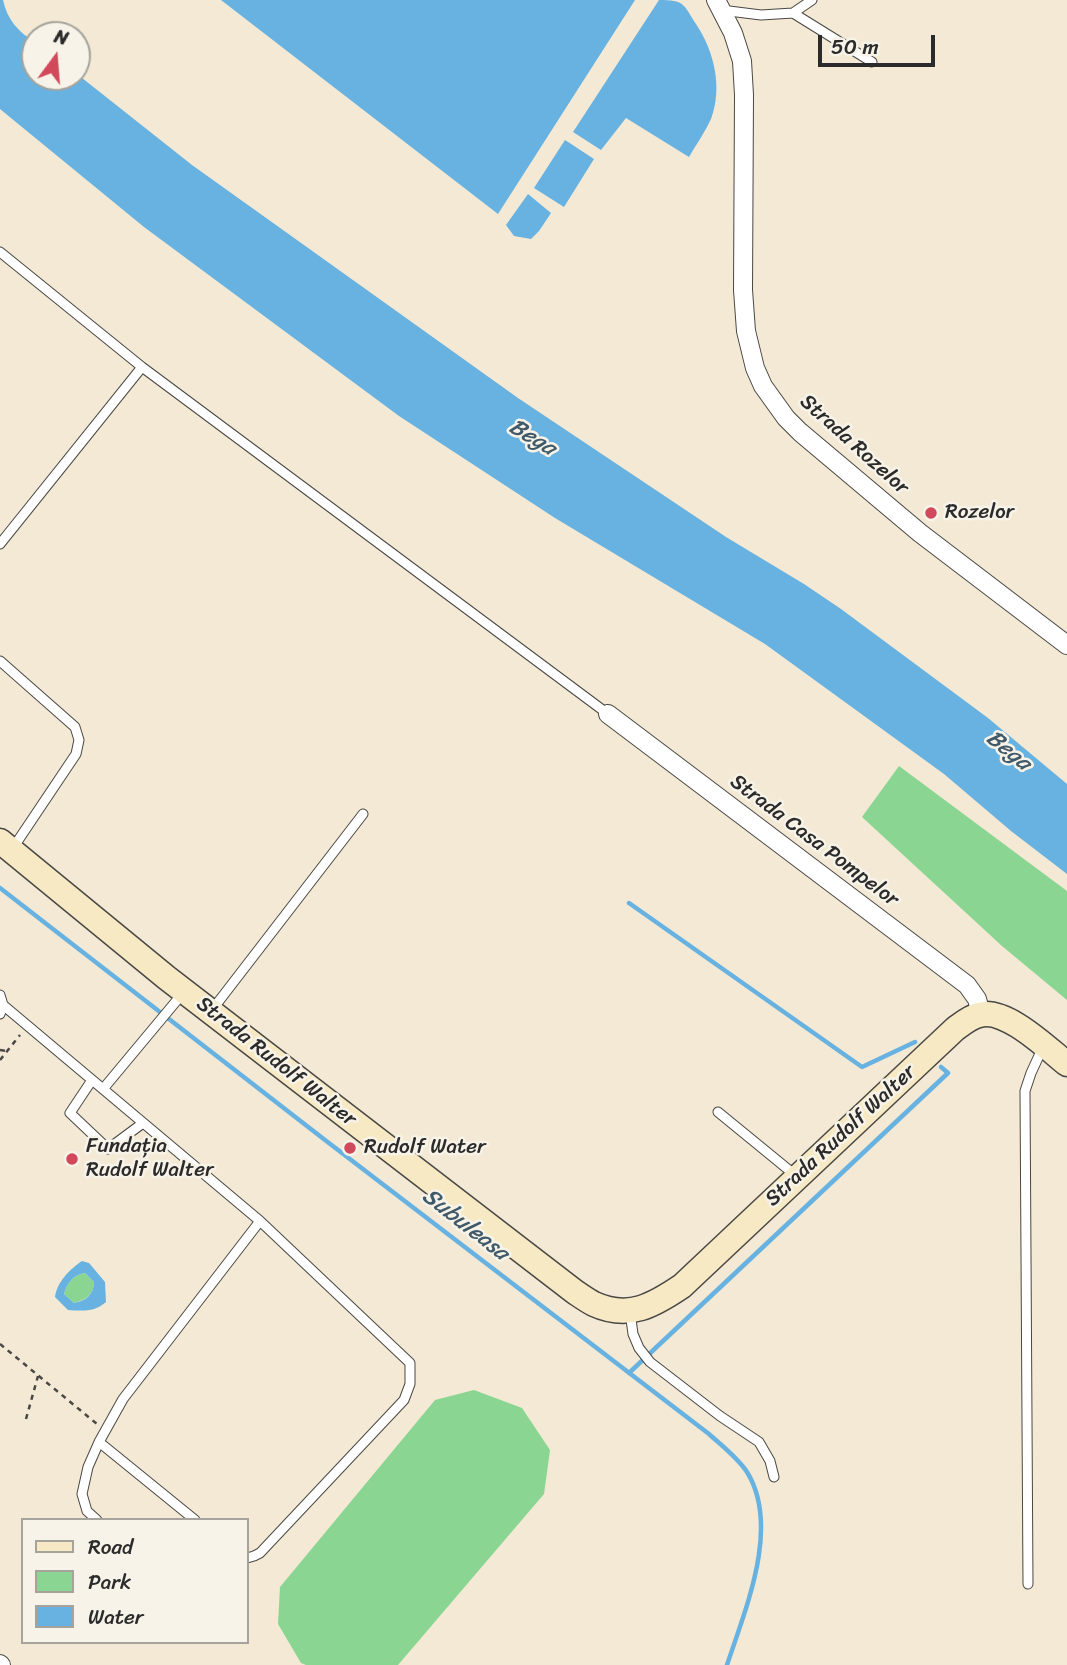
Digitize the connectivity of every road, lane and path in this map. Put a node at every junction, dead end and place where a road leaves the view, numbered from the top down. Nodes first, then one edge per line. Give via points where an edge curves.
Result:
1 (812, 0) edge
2 (719, 5) edge
3 (793, 13) junction
4 (872, 62) dead end
5 (0, 252) edge
6 (142, 367) junction
7 (0, 544) edge
8 (1067, 645) edge
9 (0, 661) edge
10 (608, 714) joint
11 (363, 814) dead end
12 (6, 845) edge
13 (0, 995) edge
14 (181, 995) junction
15 (2, 1009) edge
16 (211, 1012) junction
17 (981, 1014) junction
18 (28, 1025) junction
19 (1043, 1046) junction
20 (0, 1049) edge
21 (7, 1051) junction
22 (0, 1060) edge
23 (1067, 1064) edge
24 (92, 1080) junction
25 (103, 1089) junction
26 (718, 1112) dead end
27 (143, 1123) junction
28 (797, 1177) junction
29 (260, 1221) junction
30 (630, 1311) junction
31 (0, 1344) edge
32 (38, 1376) junction
33 (26, 1419) dead end
34 (105, 1431) junction
35 (99, 1442) junction
36 (774, 1476) dead end
37 (95, 1518) edge
38 (193, 1518) edge
39 (248, 1558) edge
40 (1028, 1584) dead end

1 - 3 lane
2 - 3 lane via 761,15
2 - 8 street, Strada Rozelor via 742,61 744,304 746,331 763,386 800,432 920,533
3 - 4 lane
5 - 6 lane
6 - 7 lane
6 - 10 lane
9 - 12 lane via 75,727 79,740 76,754
10 - 17 street, Strada Casa Pompelor via 967,985
11 - 16 lane
12 - 14 street, Strada Rudolf Walter
13 - 15 lane
14 - 16 street, Strada Rudolf Walter
14 - 25 lane
15 - 18 lane
16 - 30 street, Strada Rudolf Walter via 575,1292 594,1304
17 - 19 street via 998,1015 1014,1023
17 - 28 street, Strada Rudolf Walter via 955,1029
18 - 21 path
18 - 24 lane
19 - 23 street
19 - 40 lane via 1025,1091
20 - 21 path
21 - 22 path
24 - 25 lane
24 - 27 lane via 70,1113 108,1149
25 - 27 lane
26 - 28 lane
27 - 29 lane
28 - 30 street, Strada Rudolf Walter via 682,1286 646,1308
29 - 34 lane via 123,1399
29 - 39 lane via 410,1363 410,1384 404,1401 260,1553
30 - 36 lane via 633,1334 650,1362 760,1442
31 - 32 path
32 - 33 path
32 - 34 path
34 - 35 lane
35 - 37 lane via 82,1494 87,1511
35 - 38 lane

